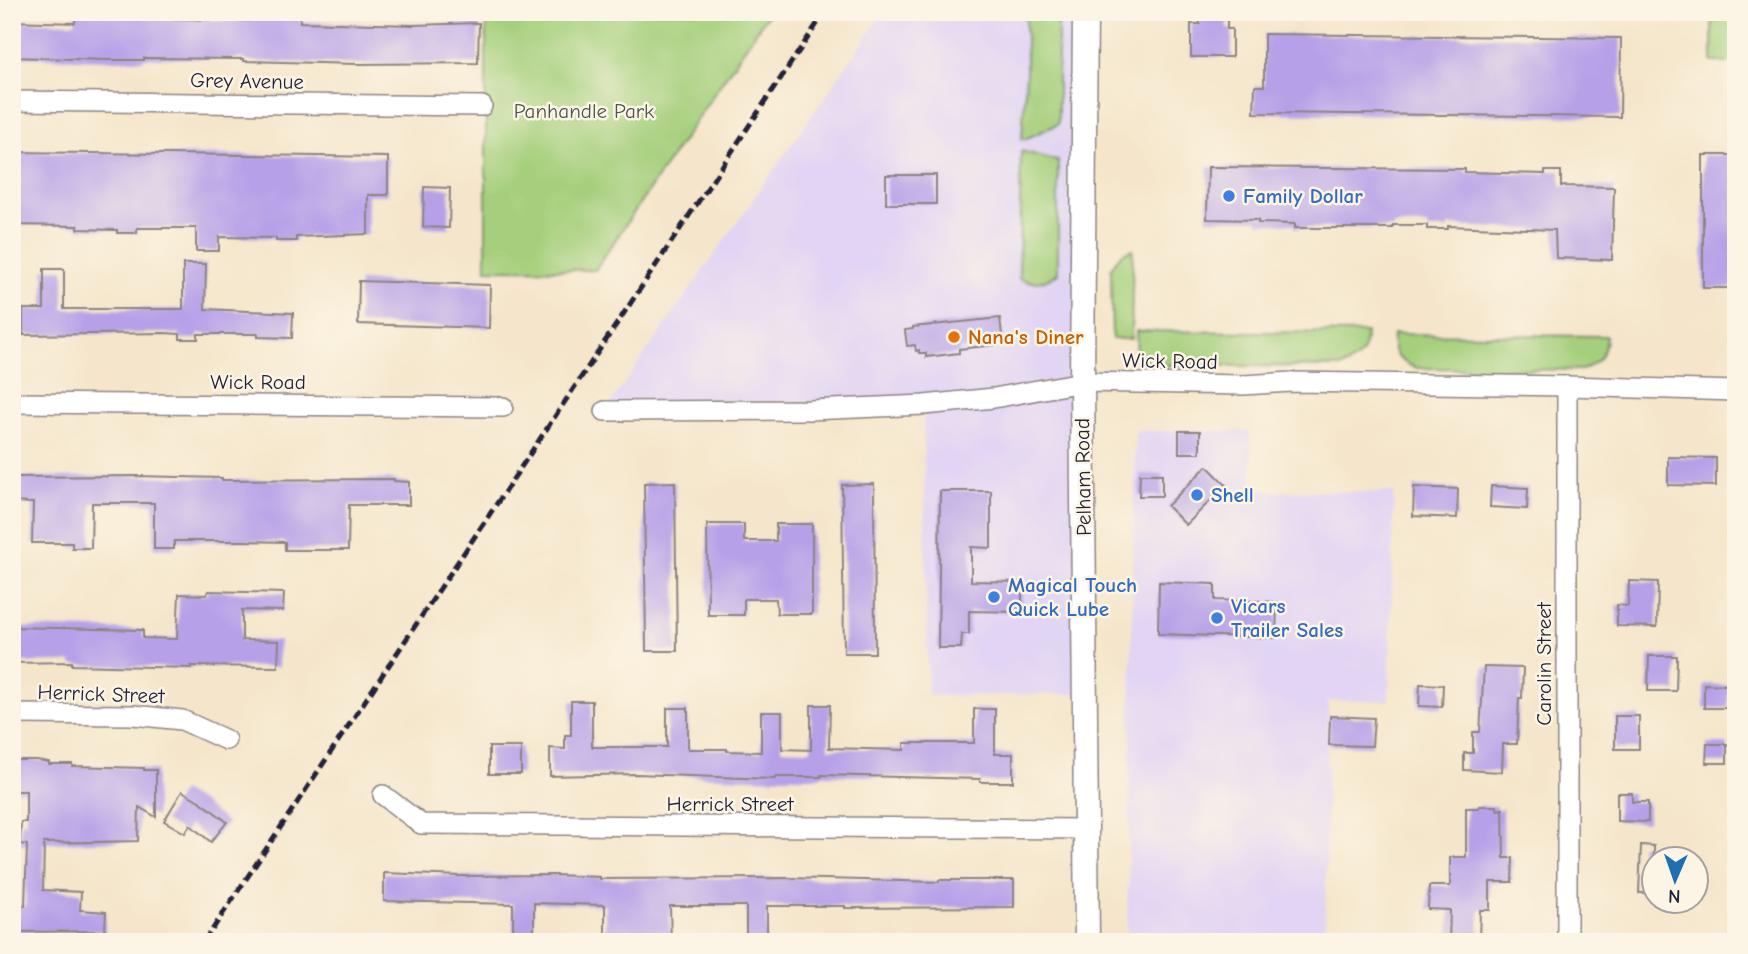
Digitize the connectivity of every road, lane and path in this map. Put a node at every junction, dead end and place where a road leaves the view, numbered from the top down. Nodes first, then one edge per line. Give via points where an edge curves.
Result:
1 (1084, 12) edge
2 (12, 101) edge
3 (482, 106) dead end
4 (1082, 382) junction
5 (1567, 386) junction
6 (1736, 391) edge
7 (12, 403) edge
8 (503, 407) dead end
9 (605, 411) dead end
10 (12, 714) edge
11 (226, 740) dead end
12 (383, 795) dead end
13 (1086, 829) junction
14 (1087, 942) edge
15 (1567, 942) edge

1 - 4 main road, Pelham Road
2 - 3 street, Grey Avenue
4 - 5 street, Wick Road
4 - 9 street, Wick Road via 924,405
4 - 13 main road, Pelham Road
5 - 6 street, Wick Road
5 - 15 street, Carolin Street
7 - 8 street, Wick Road
10 - 11 street, Herrick Street via 182,720
12 - 13 street, Herrick Street via 421,824
13 - 14 main road, Pelham Road

